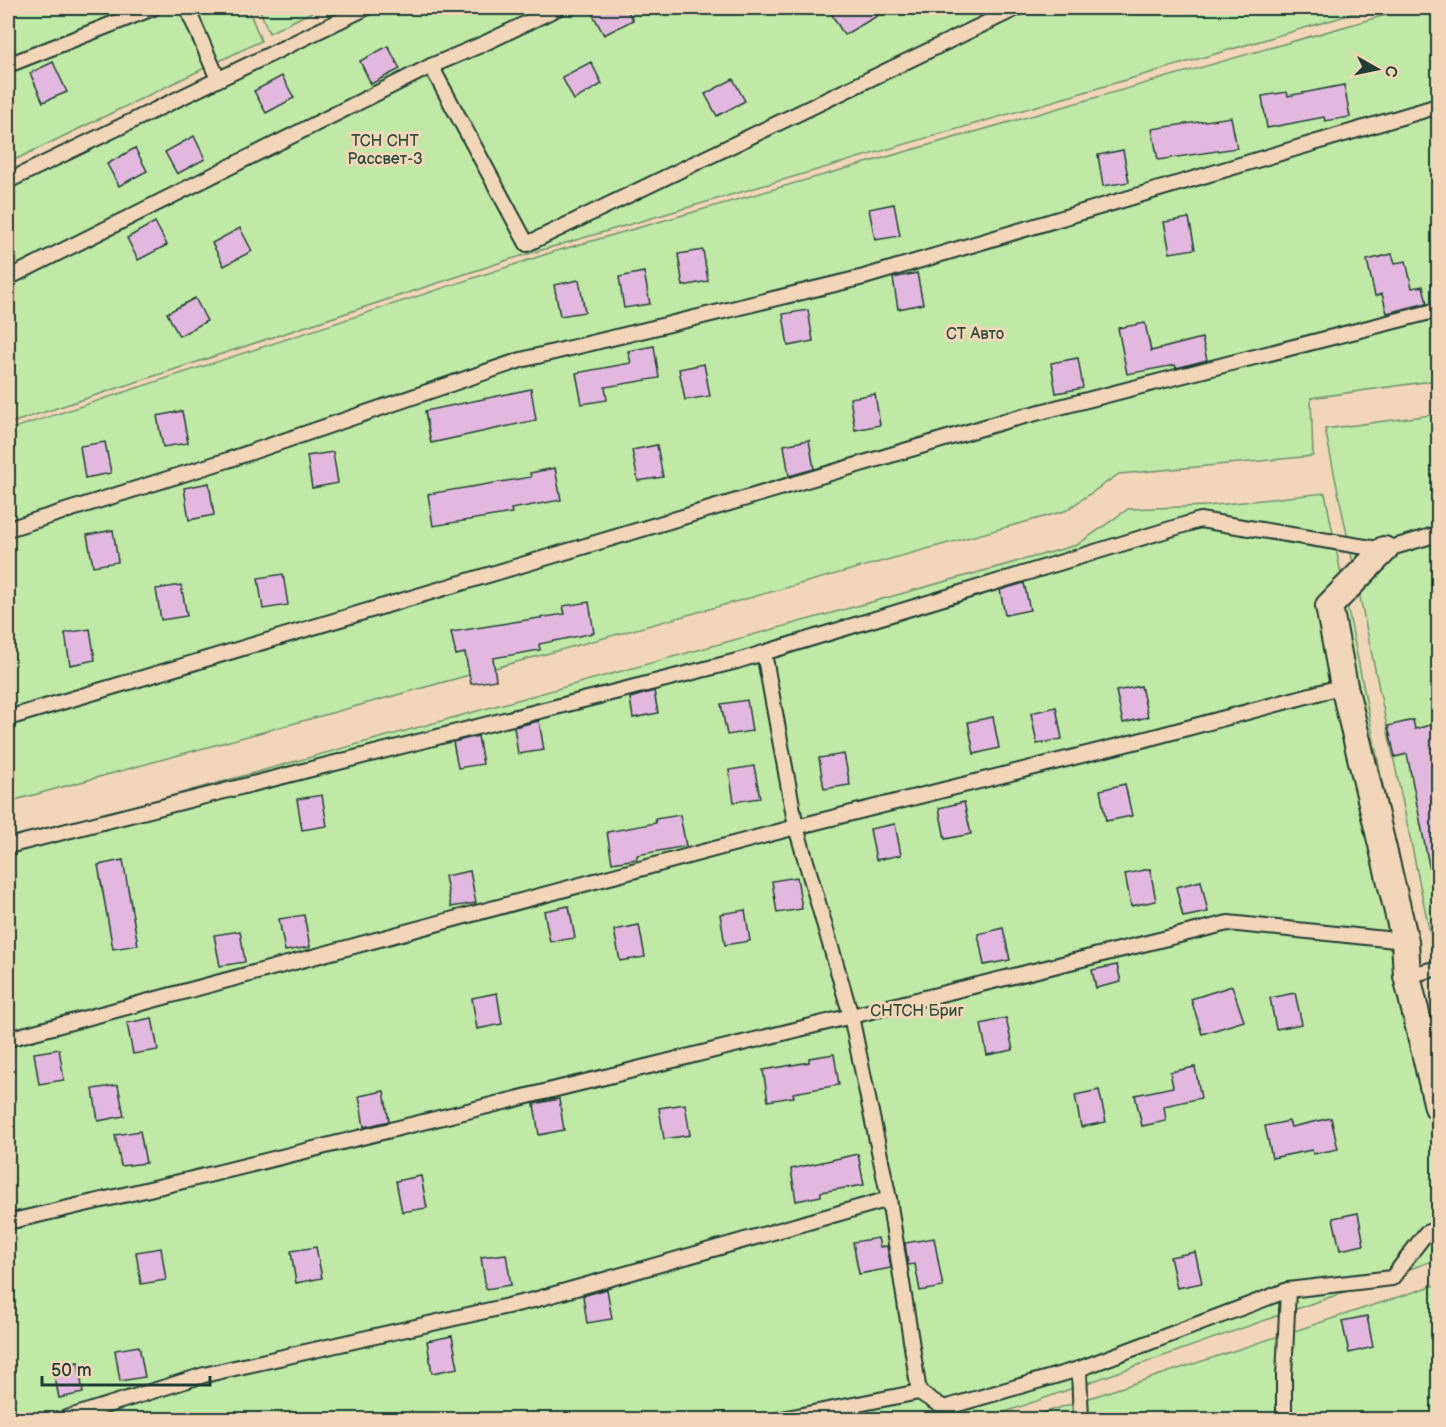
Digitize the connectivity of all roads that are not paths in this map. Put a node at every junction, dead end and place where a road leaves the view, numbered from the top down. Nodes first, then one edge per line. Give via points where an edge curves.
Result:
1 (153, 8) edge
2 (187, 8) edge
3 (366, 8) edge
4 (558, 8) edge
5 (1017, 8) edge
6 (8, 65) edge
7 (430, 66) junction
8 (218, 80) junction
9 (1438, 106) edge
10 (8, 181) edge
11 (8, 278) edge
12 (1438, 310) edge
13 (8, 529) edge
14 (1438, 534) edge
15 (1384, 550) junction
16 (764, 653) junction
17 (1344, 686) junction
18 (8, 718) edge
19 (796, 827) junction
20 (8, 846) edge
21 (1405, 941) junction
22 (1438, 968) edge
23 (1407, 976) junction
24 (851, 1016) junction
25 (8, 1039) edge
26 (1438, 1107) edge
27 (889, 1199) junction
28 (8, 1222) edge
29 (1438, 1229) edge
30 (1288, 1290) junction
31 (1079, 1369) junction
32 (919, 1392) junction
33 (943, 1414) edge
34 (60, 1419) edge
35 (777, 1419) edge
36 (1081, 1419) edge
37 (1284, 1419) edge

1 - 6 lane
2 - 8 lane
3 - 8 lane
4 - 7 lane
5 - 7 lane via 527,244
7 - 11 lane
8 - 10 lane
9 - 13 lane via 864,277 521,360 228,460
12 - 18 lane via 1005,421
14 - 15 lane
15 - 16 lane via 1200,520
15 - 17 street via 1329,606
16 - 19 lane
16 - 20 lane
17 - 19 lane
17 - 21 street
19 - 24 lane
19 - 25 lane
21 - 23 street
21 - 24 lane via 1228,922
22 - 23 lane
23 - 26 street
24 - 27 lane
24 - 28 lane
27 - 32 lane
27 - 34 lane via 534,1300 204,1375
29 - 30 lane via 1426,1233 1392,1278
30 - 31 lane
30 - 37 lane
31 - 33 lane
31 - 36 lane
32 - 33 lane
32 - 35 lane

